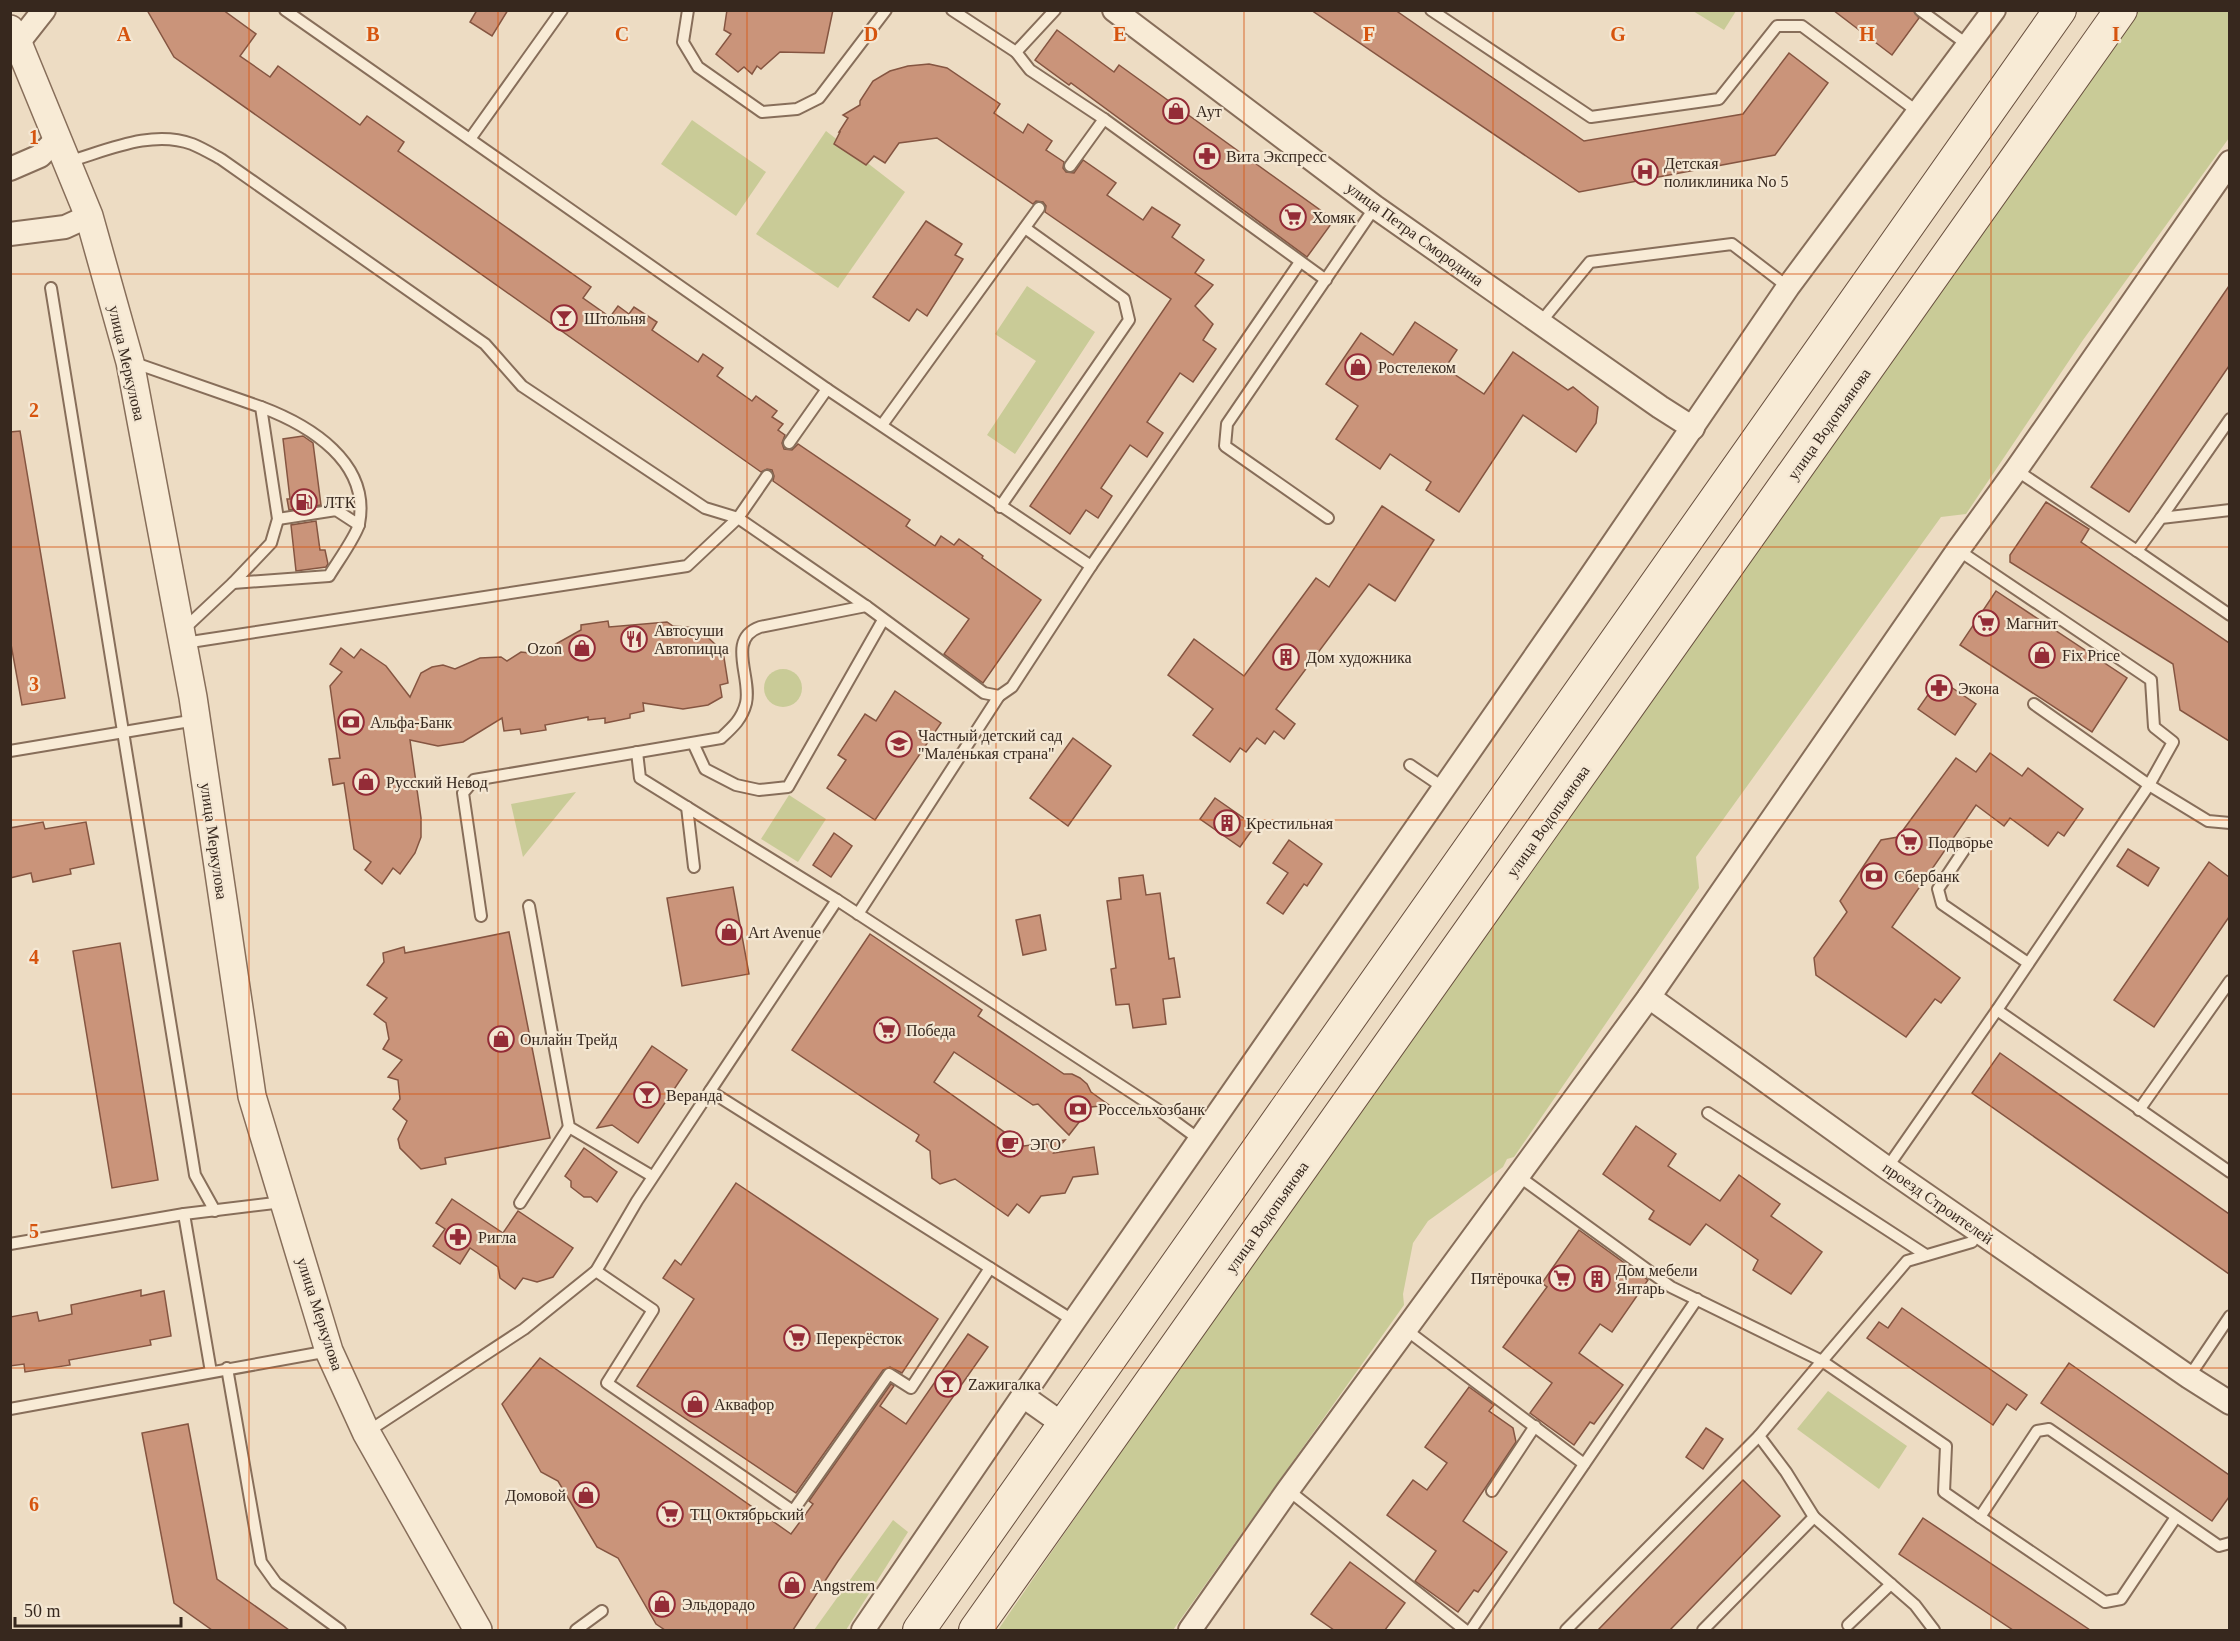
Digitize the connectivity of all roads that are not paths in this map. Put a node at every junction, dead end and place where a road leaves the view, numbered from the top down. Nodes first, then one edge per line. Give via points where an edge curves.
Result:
1 (44, 10) edge
2 (285, 10) edge
3 (562, 10) edge
4 (688, 10) edge
5 (886, 10) edge
6 (952, 10) edge
7 (1055, 10) edge
8 (1114, 10) edge
9 (1431, 10) edge
10 (1920, 10) edge
11 (1994, 10) edge
12 (2060, 10) edge
13 (2121, 10) edge
14 (14, 36) edge
15 (1968, 45) junction
16 (1016, 52) junction
17 (1918, 112) junction
18 (1104, 119) junction
19 (470, 139) junction
20 (62, 150) junction
21 (2229, 162) edge
22 (1070, 166) dead end
23 (10, 169) edge
24 (1375, 207) junction
25 (1039, 208) dead end
26 (89, 216) junction
27 (1025, 228) junction
28 (10, 234) edge
29 (1300, 261) junction
30 (1326, 280) junction
31 (1788, 287) junction
32 (51, 288) dead end
33 (1540, 323) junction
34 (130, 362) junction
35 (827, 389) junction
36 (261, 407) junction
37 (2229, 419) edge
38 (882, 425) junction
39 (1693, 428) junction
40 (789, 443) dead end
41 (2016, 470) junction
42 (767, 476) dead end
43 (1000, 507) junction
44 (2229, 510) edge
45 (738, 518) junction
46 (1328, 518) dead end
47 (2161, 518) junction
48 (278, 519) junction
49 (359, 525) junction
50 (1958, 549) junction
51 (2137, 551) junction
52 (1091, 566) junction
53 (233, 583) junction
54 (866, 606) junction
55 (2229, 615) edge
56 (883, 620) junction
57 (182, 637) junction
58 (999, 696) junction
59 (2034, 704) dead end
60 (196, 720) junction
61 (124, 732) junction
62 (693, 743) junction
63 (10, 751) edge
64 (637, 753) junction
65 (1410, 765) dead end
66 (2149, 785) junction
67 (1444, 788) junction
68 (687, 807) junction
69 (2229, 823) edge
70 (1968, 844) dead end
71 (694, 867) dead end
72 (837, 900) junction
73 (529, 906) dead end
74 (858, 914) junction
75 (481, 916) dead end
76 (2028, 963) junction
77 (2229, 981) edge
78 (1649, 998) junction
79 (1997, 1010) junction
80 (710, 1091) junction
81 (2139, 1110) junction
82 (1708, 1113) dead end
83 (569, 1127) junction
84 (1200, 1140) junction
85 (1887, 1168) junction
86 (2229, 1172) edge
87 (1517, 1175) junction
88 (652, 1176) junction
89 (284, 1202) junction
90 (520, 1203) dead end
91 (215, 1211) junction
92 (184, 1215) junction
93 (1978, 1231) junction
94 (10, 1244) edge
95 (1926, 1255) junction
96 (990, 1268) junction
97 (596, 1271) junction
98 (1697, 1299) junction
99 (2229, 1316) edge
100 (1074, 1321) junction
101 (1405, 1329) junction
102 (329, 1351) junction
103 (1822, 1361) junction
104 (227, 1368) junction
105 (211, 1372) junction
106 (2189, 1377) junction
107 (1023, 1396) junction
108 (2229, 1403) edge
109 (10, 1408) edge
110 (1064, 1425) junction
111 (1535, 1426) junction
112 (366, 1432) junction
113 (1759, 1436) junction
114 (1584, 1464) junction
115 (1288, 1490) junction
116 (1492, 1491) dead end
117 (1814, 1517) junction
118 (1980, 1517) junction
119 (2176, 1517) junction
120 (2229, 1543) edge
121 (1891, 1584) junction
122 (602, 1611) dead end
123 (1848, 1625) dead end
124 (1477, 1628) edge
125 (340, 1630) edge
126 (478, 1630) edge
127 (576, 1630) edge
128 (863, 1630) edge
129 (919, 1630) edge
130 (975, 1630) edge
131 (1190, 1630) edge
132 (1466, 1630) edge
133 (1566, 1630) edge
134 (1702, 1630) edge
135 (1934, 1630) edge

1 - 14 street
2 - 19 lane
3 - 19 lane
4 - 5 lane via 683,42 698,67 762,112 797,109 819,98
6 - 16 lane
7 - 16 lane
8 - 24 street, улица Петра Смородина
9 - 17 lane via 1591,117 1719,99 1777,26 1802,26
10 - 15 lane
11 - 15 street
12 - 110 main road
13 - 130 main road, улица Водопьянова
14 - 20 street, улица Меркулова
15 - 17 street
16 - 18 lane via 1030,70
17 - 31 street
18 - 22 lane
18 - 29 lane
19 - 35 lane
20 - 23 street
20 - 26 street, улица Меркулова
20 - 45 lane via 154,138 190,143 221,159 485,344 522,386 705,508
21 - 41 street
24 - 30 lane
24 - 33 street, улица Петра Смородина
25 - 27 lane
26 - 28 street via 65,227
26 - 34 street, улица Меркулова
27 - 38 lane
27 - 43 lane via 1124,299 1129,320
29 - 30 lane
29 - 52 lane
30 - 46 lane via 1227,424 1225,446
31 - 33 lane via 1732,244 1590,262
31 - 39 street
32 - 61 lane
33 - 39 street, улица Петра Смородина
34 - 36 lane
34 - 57 street, улица Меркулова
35 - 38 lane
35 - 40 lane
36 - 48 lane
36 - 49 lane via 291,418 328,444 350,470 359,490
37 - 47 lane
38 - 43 lane
39 - 67 street
41 - 50 street
41 - 51 lane
42 - 45 lane
43 - 52 lane
44 - 47 lane
45 - 54 lane
45 - 57 lane via 687,566
47 - 51 lane
48 - 49 lane via 336,510
48 - 53 lane via 271,543
49 - 53 lane via 329,576
50 - 66 lane via 2151,680 2154,727 2173,742
50 - 78 street
51 - 55 lane
52 - 58 lane via 1012,687
53 - 57 lane
54 - 56 lane
54 - 62 lane via 749,631 742,641 747,702 738,723 721,738
56 - 58 lane via 984,693
56 - 62 lane via 788,787 759,790 736,785 705,769
57 - 60 street, улица Меркулова
58 - 74 lane
59 - 66 lane
60 - 61 lane
60 - 89 street, улица Меркулова via 252,1096
61 - 63 lane
61 - 91 lane via 195,1175
62 - 64 lane
64 - 68 lane via 640,778
64 - 75 lane via 474,780 463,793
65 - 67 lane
66 - 69 lane via 2208,820
66 - 76 lane
67 - 84 street
68 - 71 lane
68 - 72 lane
70 - 76 lane via 1938,889 1942,904
72 - 74 lane
72 - 80 lane
73 - 83 lane
74 - 84 lane
76 - 79 lane
77 - 81 lane
78 - 85 street, проезд Строителей
78 - 87 street
79 - 81 lane
79 - 85 lane
80 - 88 lane
80 - 96 lane
81 - 86 lane
82 - 95 lane
83 - 88 lane
83 - 90 lane
84 - 100 street
85 - 93 street, проезд Строителей
87 - 98 lane via 1671,1287
87 - 101 street
88 - 97 lane
89 - 91 lane
89 - 102 street, улица Меркулова
91 - 92 lane
92 - 94 lane
92 - 105 lane
93 - 95 lane via 1972,1242
93 - 106 street, проезд Строителей
95 - 103 lane via 1907,1261
96 - 97 lane via 911,1388 889,1374 793,1511 607,1383 653,1311
96 - 100 lane
97 - 112 lane via 524,1329
98 - 103 lane
98 - 114 lane
99 - 106 lane
100 - 107 street
101 - 111 lane
101 - 115 street
102 - 104 lane
102 - 112 street, улица Меркулова
103 - 113 lane
103 - 118 lane via 1947,1446 1944,1492
104 - 105 lane
104 - 125 lane via 261,1562 276,1583
105 - 109 lane
106 - 108 street, проезд Строителей
107 - 110 street
107 - 128 street
110 - 129 main road
111 - 114 lane
111 - 116 lane
112 - 126 street, улица Меркулова
113 - 117 lane
113 - 133 lane
114 - 124 lane
115 - 131 street
115 - 132 lane
117 - 121 lane
117 - 134 lane
118 - 119 lane via 2105,1602 2121,1599
118 - 119 lane via 2037,1431 2049,1429
119 - 120 lane via 2219,1546
121 - 123 lane
121 - 135 lane via 1915,1605
122 - 127 lane

